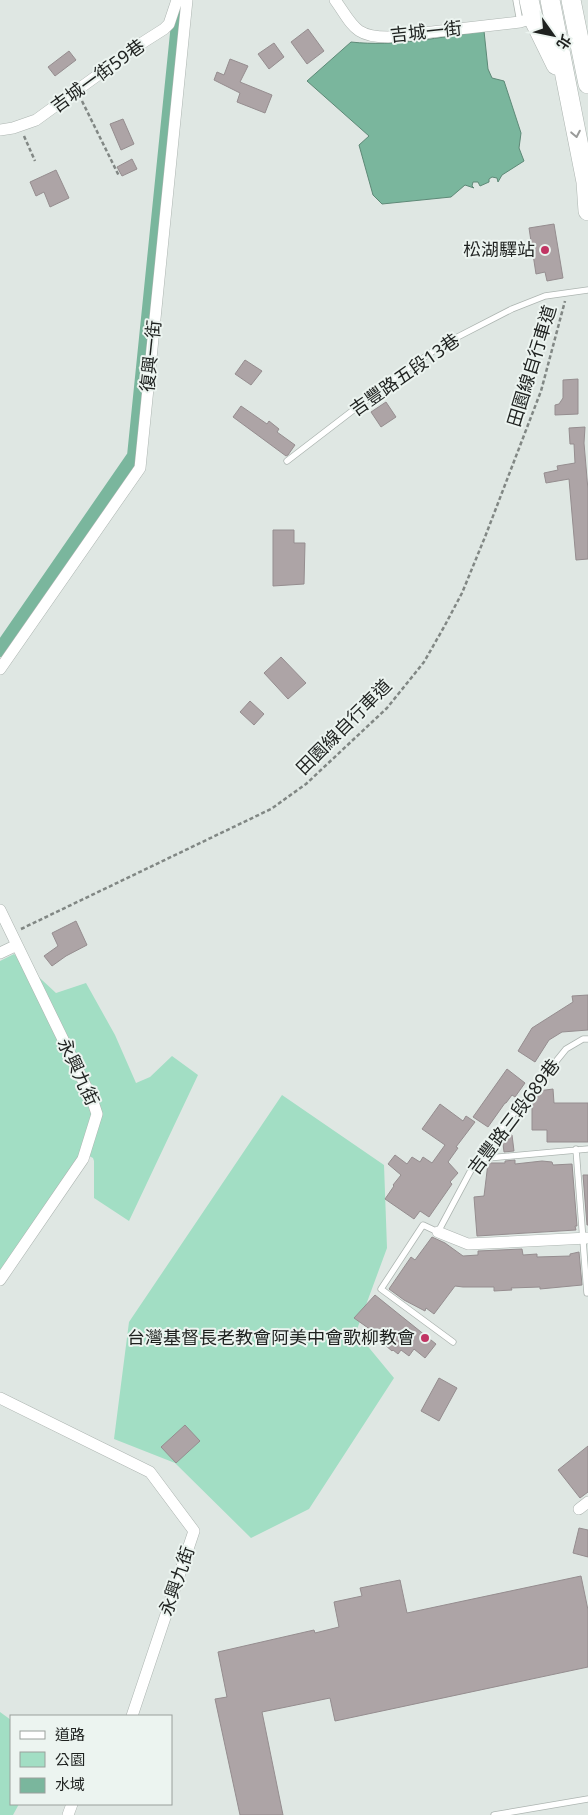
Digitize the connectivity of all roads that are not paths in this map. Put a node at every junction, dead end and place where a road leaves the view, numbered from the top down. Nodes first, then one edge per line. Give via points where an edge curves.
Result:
1 (177, 0) edge
2 (187, 0) edge
3 (335, 0) edge
4 (516, 0) edge
5 (529, 0) edge
6 (571, 3) edge
7 (551, 6) edge
8 (526, 20) junction
9 (588, 84) edge
10 (567, 86) junction
11 (0, 130) edge
12 (588, 211) edge
13 (588, 290) edge
14 (287, 461) dead end
15 (0, 669) edge
16 (0, 910) edge
17 (17, 945) junction
18 (0, 953) edge
19 (588, 1039) edge
20 (588, 1148) edge
21 (576, 1149) junction
22 (477, 1160) junction
23 (438, 1232) junction
24 (586, 1238) edge
25 (0, 1280) edge
26 (587, 1293) edge
27 (453, 1342) dead end
28 (0, 1398) edge
29 (132, 1715) edge
30 (588, 1799) edge
31 (494, 1815) edge

1 - 11 street, 吉城一街59巷 via 169,24 164,29 36,120
2 - 15 street, 復興一街 via 140,468
3 - 8 street, 吉城一街 via 358,32 369,37
4 - 8 lane
5 - 8 main road
6 - 9 main road
7 - 10 main road
8 - 10 main road
10 -> 12 main road via 586,182
13 - 14 lane, 吉豐路五段13巷 via 545,296 442,345
16 - 17 street, 永興九街
17 - 18 street
17 - 25 street, 永興九街 via 97,1114 82,1159
19 - 22 lane, 吉豐路三段689巷 via 566,1049
20 - 21 lane
21 - 22 lane
21 - 24 lane
22 - 23 lane, 吉豐路三段689巷
23 - 24 street via 468,1244
23 - 27 lane via 423,1224 382,1288
24 - 26 lane
28 - 29 street, 永興九街 via 150,1472 194,1531
30 - 31 lane

